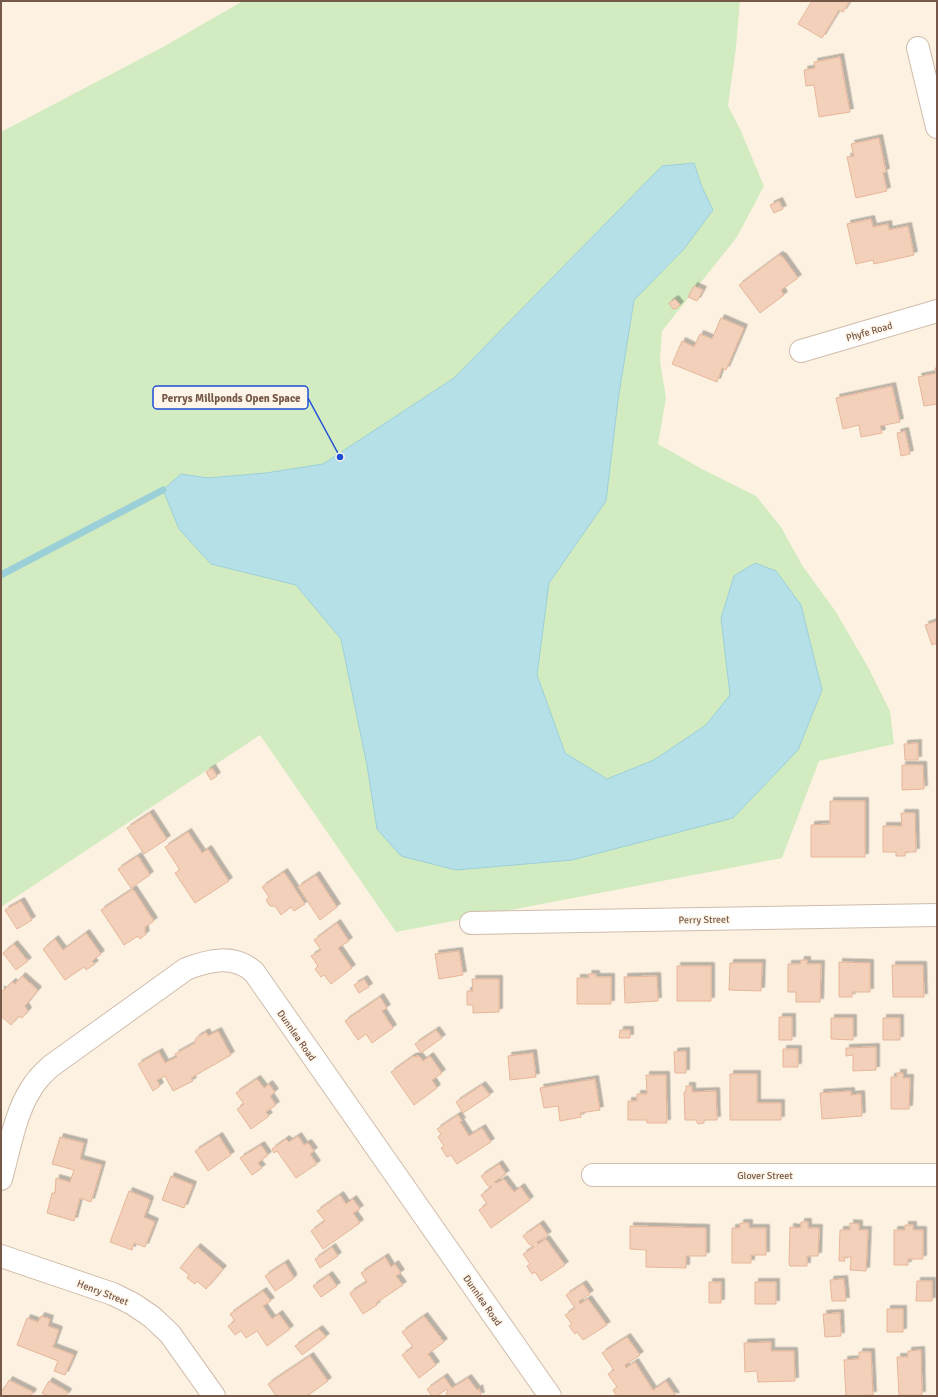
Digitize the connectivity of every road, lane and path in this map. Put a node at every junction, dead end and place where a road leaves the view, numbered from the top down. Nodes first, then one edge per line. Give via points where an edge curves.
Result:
1 (918, 48) dead end
2 (937, 127) edge
3 (937, 311) edge
4 (801, 351) dead end
5 (937, 915) edge
6 (471, 923) dead end
7 (593, 1175) dead end
8 (937, 1175) edge
9 (1, 1179) edge
10 (1, 1256) edge
11 (214, 1396) edge
12 (550, 1396) edge

1 - 2 street
3 - 4 street, Phyfe Road
5 - 6 street, Perry Street
7 - 8 street, Glover Street
9 - 12 street, Dunnlea Road via 20,1111 30,1090 51,1066 186,969 217,960 242,963 254,972
10 - 11 street, Henry Street via 113,1294 152,1317 170,1334

